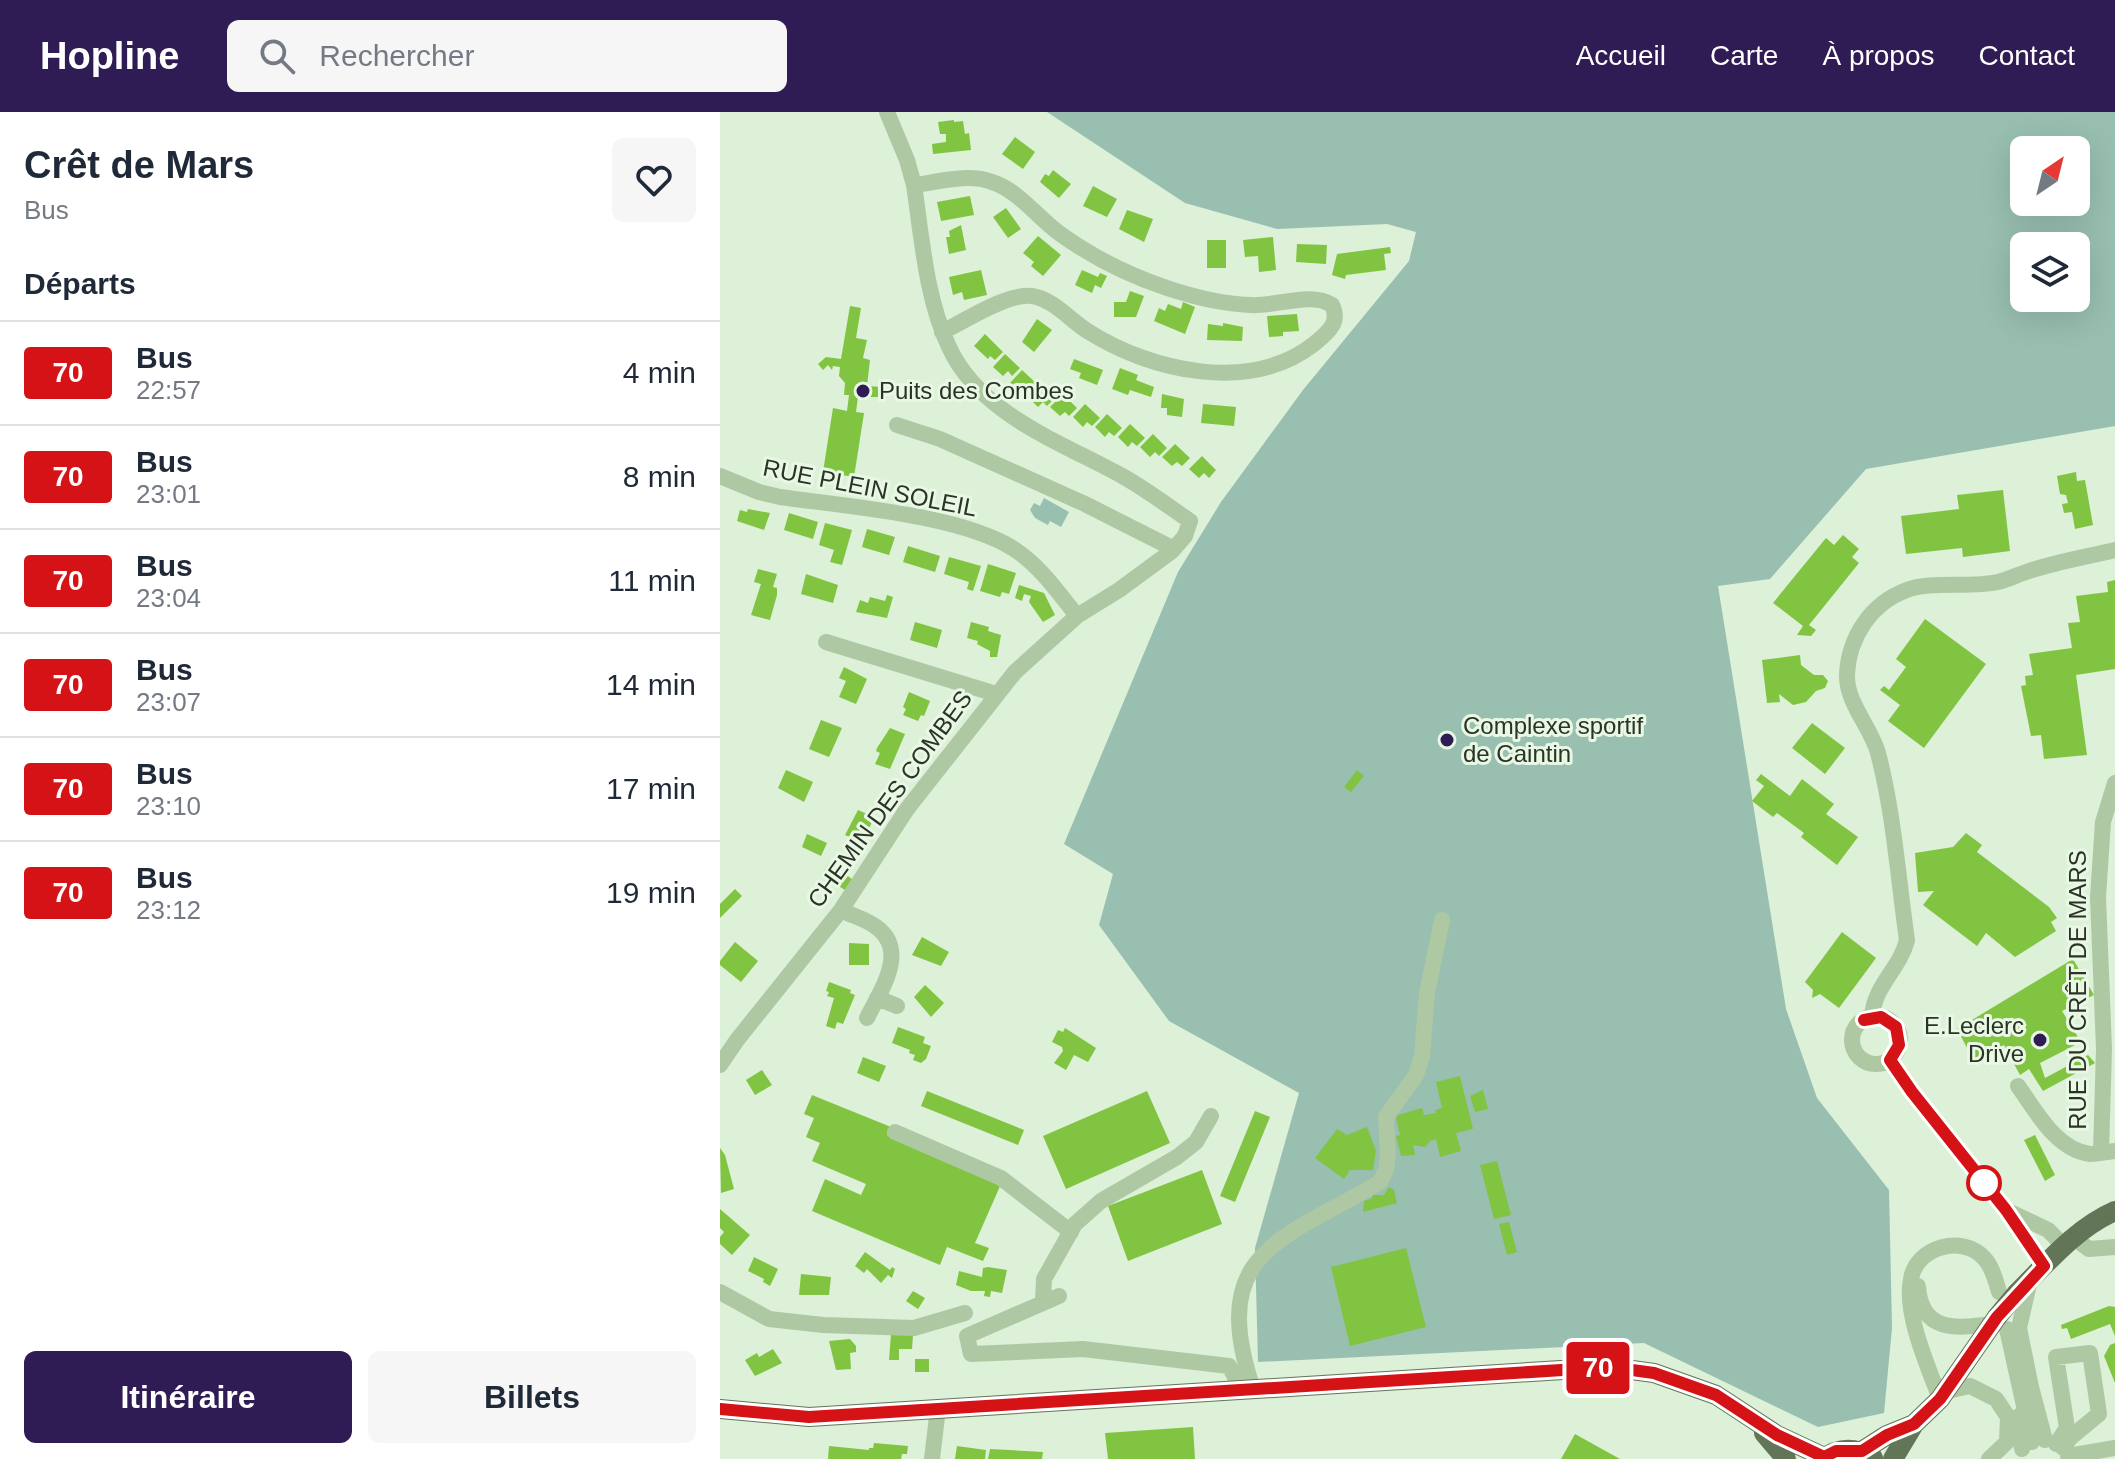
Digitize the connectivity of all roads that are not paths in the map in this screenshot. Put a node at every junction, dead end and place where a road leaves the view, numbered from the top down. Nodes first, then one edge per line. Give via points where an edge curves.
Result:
1 (887, 112) edge
2 (914, 185) junction
3 (942, 332) junction
4 (897, 425) dead end
5 (720, 476) edge
6 (1174, 549) junction
7 (2115, 550) edge
8 (1077, 616) junction
9 (826, 642) dead end
10 (996, 694) junction
11 (2115, 783) edge
12 (841, 910) junction
13 (1442, 920) dead end
14 (877, 998) junction
15 (897, 1006) dead end
16 (1872, 1017) junction
17 (867, 1018) dead end
18 (1890, 1060) junction
19 (720, 1065) edge
20 (2109, 1070) edge
21 (2018, 1086) dead end
22 (1211, 1116) dead end
23 (895, 1132) dead end
24 (2108, 1152) edge
25 (2115, 1197) edge
26 (2006, 1210) junction
27 (2115, 1211) edge
28 (1071, 1232) junction
29 (2069, 1242) junction
30 (2115, 1247) edge
31 (720, 1292) edge
32 (1059, 1296) dead end
33 (1043, 1302) junction
34 (2009, 1304) junction
35 (965, 1313) dead end
36 (1247, 1389) junction
37 (1941, 1395) junction
38 (938, 1408) junction
39 (720, 1409) edge
40 (1751, 1418) junction
41 (1914, 1424) junction
42 (2115, 1448) edge
43 (2046, 1450) edge
44 (1868, 1455) edge
45 (1823, 1458) edge
46 (932, 1459) edge
47 (1786, 1459) edge
48 (1893, 1459) edge
49 (1989, 1459) edge

1 - 2 street
2 - 3 street
2 - 3 street via 970,178 995,182 1074,244 1143,280 1231,304 1282,304 1314,297 1332,305 1336,313 1326,334 1307,349 1282,361 1231,372 1180,368 1120,349 1044,299 1030,296 1004,302
3 - 6 street, CHEMIN DES COMBES via 965,374 1002,409 1190,521
4 - 6 street via 940,439
5 - 8 street, RUE PLEIN SOLEIL via 780,497 946,523 990,537 1034,564
6 - 8 street, CHEMIN DES COMBES
7 - 16 street via 1998,582 1908,589 1878,606 1860,627 1847,679 1856,710 1872,734 1886,791 1907,940 1882,981
8 - 10 street, CHEMIN DES COMBES
9 - 10 street
10 - 12 street, CHEMIN DES COMBES via 907,809
11 - 20 street, RUE DU CRÊT DE MARS via 2103,822 2098,897
12 - 14 street via 880,931 893,951 894,962
12 - 19 street, CHEMIN DES COMBES
13 - 36 street via 1425,1002 1422,1056 1416,1075 1386,1117 1388,1154 1380,1182 1266,1249 1243,1283 1239,1315
14 - 15 street
14 - 17 street
16 - 18 street via 1896,1027 1899,1045
16 - 18 street via 1858,1025 1854,1050 1866,1062
18 - 26 street
20 - 24 street, RUE DU CRÊT DE MARS
21 - 24 street via 2044,1123 2069,1146 2090,1154
22 - 28 street via 1196,1142 1101,1201
23 - 28 street via 1001,1178
25 - 29 main road
26 - 29 street
26 - 34 street
27 - 29 main road
28 - 33 street via 1044,1279
29 - 30 street via 2089,1249
29 - 34 main road
31 - 35 street via 769,1319 823,1325 914,1328
32 - 33 street
33 - 36 street via 967,1336 971,1354 1083,1349 1229,1366
34 - 34 street via 1953,1328 1926,1311 1918,1286 1925,1267 1936,1257 1970,1256
34 - 37 main road
34 - 37 street via 1984,1257 1970,1248 1951,1245 1928,1252 1918,1263 1910,1292 1916,1327
34 - 43 street
34 - 43 street
36 - 38 main road
36 - 40 main road via 1610,1367 1654,1373 1716,1395
37 - 41 main road
37 - 49 street via 1970,1386 1996,1399 2008,1417 2007,1442
38 - 39 main road via 809,1417
38 - 46 street
40 - 45 main road
40 - 47 main road
41 - 44 main road via 1887,1435
41 - 48 main road
42 - 43 street
43 - 43 street via 2099,1414 2090,1353 2056,1357 2067,1428
44 - 45 main road via 1836,1451

